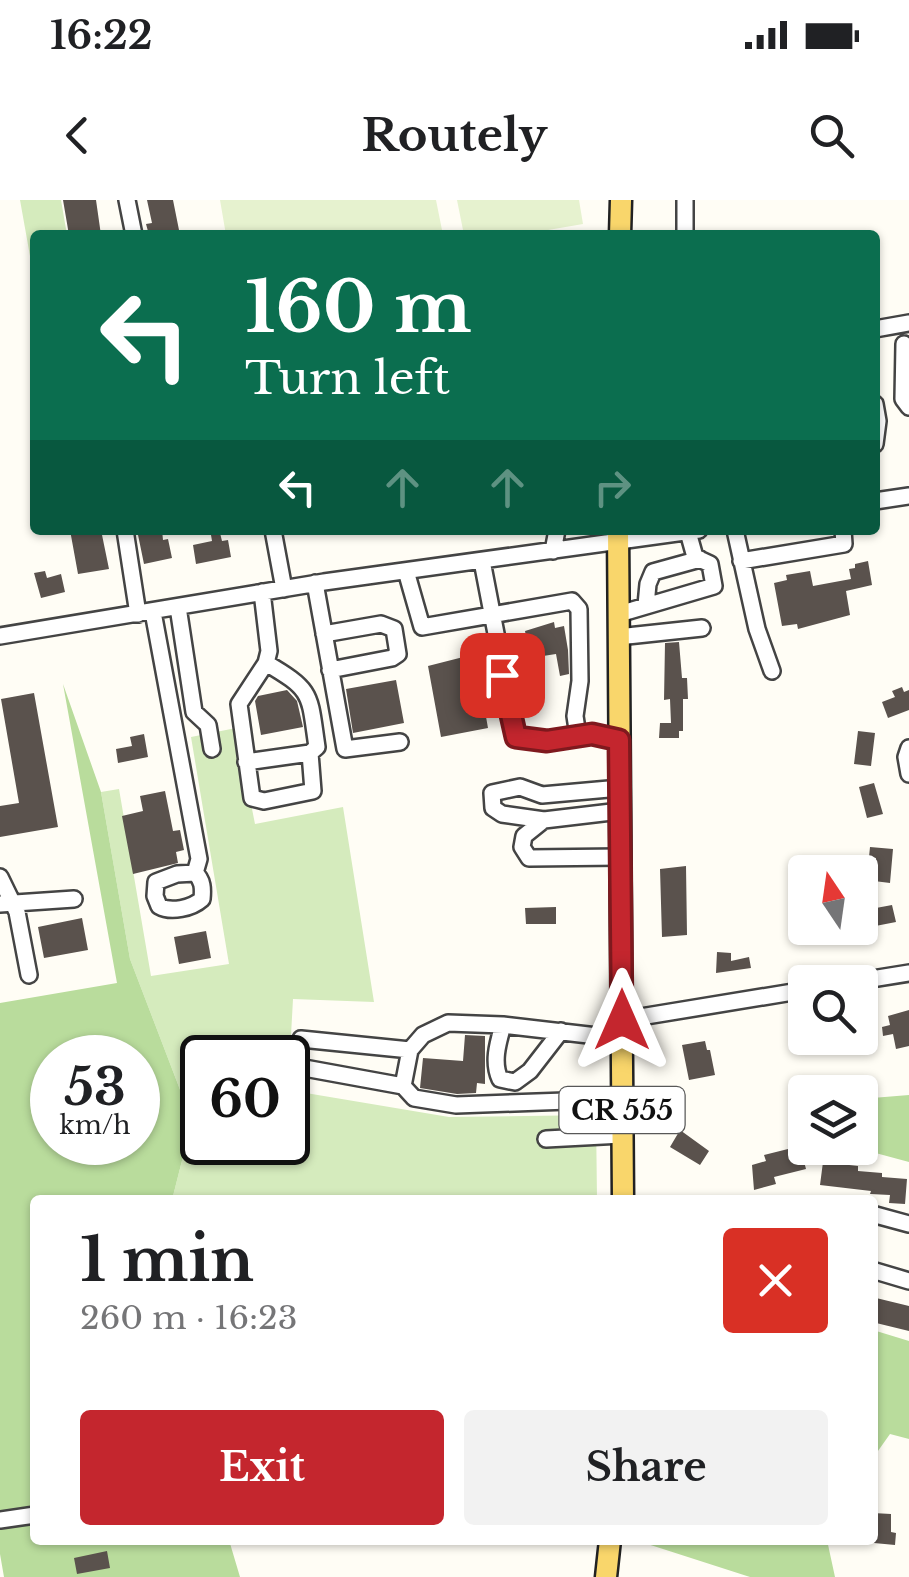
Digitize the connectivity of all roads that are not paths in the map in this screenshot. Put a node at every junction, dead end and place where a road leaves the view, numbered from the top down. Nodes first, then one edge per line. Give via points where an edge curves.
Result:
1 (128, 200) edge
2 (621, 200) edge
3 (685, 200) edge
4 (133, 230) edge
5 (622, 230) edge
6 (685, 230) edge
7 (907, 323) edge
8 (880, 328) edge
9 (907, 343) edge
10 (909, 407) edge
11 (909, 496) edge
12 (880, 501) edge
13 (126, 535) edge
14 (277, 535) edge
15 (556, 535) edge
16 (694, 535) edge
17 (736, 535) edge
18 (843, 535) edge
19 (618, 536) edge
20 (553, 552) junction
21 (700, 560) junction
22 (482, 561) junction
23 (741, 561) junction
24 (406, 571) junction
25 (315, 583) junction
26 (284, 588) junction
27 (262, 592) junction
28 (646, 605) junction
29 (178, 608) junction
30 (491, 612) junction
31 (146, 613) junction
32 (618, 614) junction
33 (702, 628) dead end
34 (324, 634) junction
35 (0, 636) edge
36 (618, 637) junction
37 (266, 663) junction
38 (330, 670) junction
39 (772, 671) dead end
40 (578, 736) junction
41 (619, 740) junction
42 (400, 742) dead end
43 (909, 748) edge
44 (212, 749) dead end
45 (310, 753) junction
46 (246, 762) junction
47 (909, 774) edge
48 (620, 788) junction
49 (620, 811) junction
50 (544, 820) junction
51 (621, 856) junction
52 (196, 872) dead end
53 (0, 877) edge
54 (74, 898) dead end
55 (6, 903) edge
56 (909, 974) edge
57 (29, 975) dead end
58 (878, 978) edge
59 (788, 993) edge
60 (503, 1025) junction
61 (622, 1027) junction
62 (562, 1031) junction
63 (410, 1050) junction
64 (403, 1086) junction
65 (622, 1099) junction
66 (622, 1134) junction
67 (546, 1139) dead end
68 (623, 1195) edge
69 (878, 1216) edge
70 (909, 1224) edge
71 (878, 1272) edge
72 (909, 1281) edge
73 (30, 1516) edge
74 (0, 1520) edge
75 (609, 1545) edge
76 (606, 1577) edge

1 - 4 street
2 - 5 main road
3 - 6 street
7 - 8 street
7 - 9 street
9 - 10 street via 903,399
11 - 12 street
13 - 31 street
14 - 26 street
15 - 20 street
16 - 21 street
17 - 23 street
18 - 23 street via 844,544
19 - 20 street
19 - 32 main road, CR 555
20 - 22 street
21 - 28 street via 653,572
21 - 28 street via 710,564 714,586
22 - 24 street
22 - 30 street
23 - 39 street
24 - 25 street
24 - 30 street via 422,627
25 - 26 street
25 - 34 street
26 - 27 street
27 - 29 street
27 - 37 street
28 - 32 street
29 - 31 street
29 - 44 street via 194,712 208,725
30 - 40 street via 516,737
30 - 40 street via 572,601 579,609
31 - 35 street
31 - 52 street
32 - 36 main road, CR 555
33 - 36 street
34 - 38 street
34 - 38 street via 381,624 394,629 398,654 392,658
36 - 41 main road, CR 555
37 - 45 street via 307,692 316,747
37 - 46 street via 239,704
38 - 42 street via 345,750
40 - 41 street
41 - 48 main road, CR 555
43 - 47 street
45 - 46 street
45 - 46 street via 312,791 264,801 252,798
48 - 49 main road, CR 555
48 - 50 street via 542,795 520,787 492,794 493,808 502,814
49 - 50 street
49 - 51 main road, CR 555
50 - 51 street via 524,836 529,858
51 - 61 main road, CR 555
53 - 55 street
54 - 55 street
55 - 57 street
56 - 58 street
59 - 61 street
60 - 62 street
60 - 62 street via 496,1070 500,1080 515,1082
60 - 63 street via 448,1023
61 - 62 street via 598,1036
61 - 65 main road, CR 555
63 - 64 street
63 - 64 street via 301,1039 295,1052 299,1067
64 - 65 street via 414,1098 456,1105
65 - 66 main road, CR 555
66 - 67 street
66 - 68 main road, CR 555
69 - 70 street
71 - 72 street
73 - 74 street
75 - 76 main road

